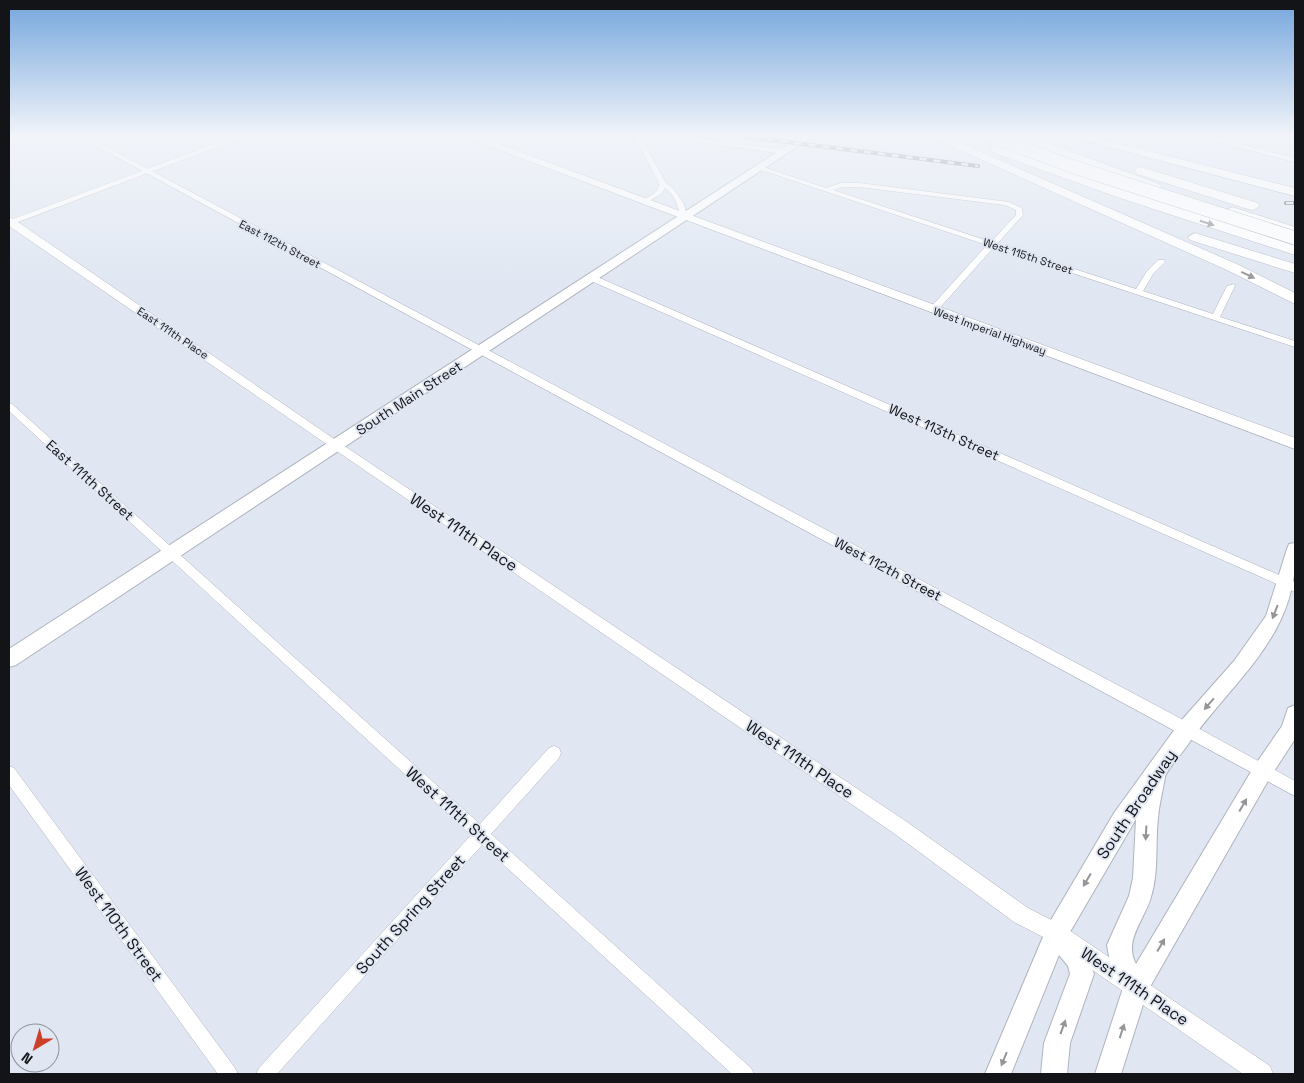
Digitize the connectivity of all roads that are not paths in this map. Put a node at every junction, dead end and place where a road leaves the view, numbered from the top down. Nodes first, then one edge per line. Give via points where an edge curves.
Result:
1 (106, 187) edge
2 (173, 187) edge
3 (603, 187) edge
4 (662, 187) edge
5 (667, 187) edge
6 (732, 187) edge
7 (815, 187) edge
8 (836, 187) edge
9 (872, 187) edge
10 (1054, 187) edge
11 (1100, 187) edge
12 (1135, 187) edge
13 (1154, 187) edge
14 (1183, 187) edge
15 (826, 190) junction
16 (644, 202) junction
17 (1128, 217) junction
18 (685, 218) junction
19 (1277, 219) junction
20 (1295, 219) edge
21 (10, 222) edge
22 (1295, 231) edge
23 (1295, 238) edge
24 (993, 244) junction
25 (1295, 251) edge
26 (1161, 262) dead end
27 (1295, 269) edge
28 (592, 278) junction
29 (1231, 286) dead end
30 (1138, 292) junction
31 (1295, 299) edge
32 (933, 310) junction
33 (1216, 318) junction
34 (1295, 344) edge
35 (480, 351) junction
36 (9, 406) edge
37 (1295, 444) edge
38 (336, 446) junction
39 (1295, 549) edge
40 (170, 554) junction
41 (1291, 584) edge
42 (9, 659) edge
43 (1294, 723) edge
44 (1188, 728) junction
45 (554, 753) dead end
46 (1160, 768) junction
47 (1262, 772) junction
48 (9, 773) edge
49 (1295, 790) edge
50 (481, 835) junction
51 (1056, 933) junction
52 (1136, 987) junction
53 (229, 1074) edge
54 (265, 1074) edge
55 (745, 1074) edge
56 (998, 1074) edge
57 (1054, 1074) edge
58 (1108, 1074) edge
59 (1262, 1074) edge

1 - 21 street
2 - 35 street, East 112th Street
3 - 16 main road, West Imperial Highway
4 - 16 street via 659,193
5 - 18 street via 680,204
6 - 18 main road, South Main Street
7 - 15 street, West 115th Street
8 - 15 street
9 - 24 street via 1007,203 1020,209 1019,215
10 - 17 highway
11 -> 25 highway
12 - 23 highway, bridge
13 - 19 highway
14 - 19 highway
15 - 24 street, West 115th Street
16 - 18 main road, West Imperial Highway
17 - 27 highway
17 -> 31 highway
18 - 28 main road, South Main Street
18 - 32 main road, West Imperial Highway
19 - 20 highway
19 - 22 highway
21 - 38 street, East 111th Place
24 - 30 street, West 115th Street
24 - 32 street
26 - 30 street
28 - 35 main road, South Main Street
28 - 41 street, West 113th Street
29 - 33 street
30 - 33 street, West 115th Street
32 - 37 main road, West Imperial Highway
33 - 34 street, West 115th Street
35 - 38 main road, South Main Street
35 - 44 street, West 112th Street
36 - 40 street, East 111th Street
38 - 40 main road, South Main Street
38 - 51 street, West 111th Place via 901,828 1022,914
39 - 41 main road, South Broadway
40 - 42 main road, South Main Street
40 - 50 street, West 111th Street
41 -> 44 main road, South Broadway via 1274,618 1241,667
43 - 47 main road
44 - 46 main road, South Broadway
44 - 47 street, West 112th Street
45 - 50 street, South Spring Street
46 -> 51 main road, South Broadway via 1122,821
46 -> 52 main road via 1147,816 1140,897 1119,945 1122,962
47 - 49 street, West 112th Street
52 -> 47 main road
48 - 53 street, West 110th Street
50 - 54 street, South Spring Street
50 - 55 street, West 111th Street
51 - 52 street, West 111th Place
51 -> 56 main road, South Broadway
57 -> 51 main road via 1057,1042 1082,974 1078,960
58 -> 52 main road
52 - 59 street, West 111th Place

